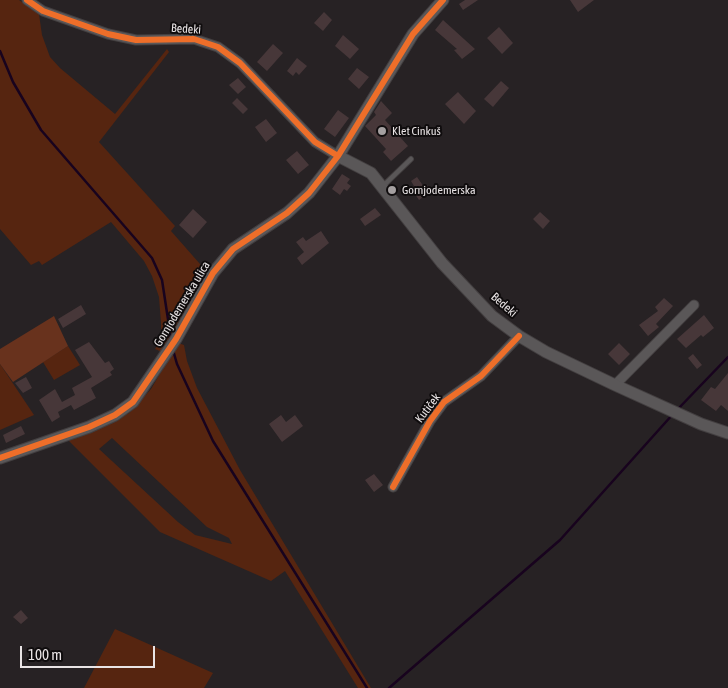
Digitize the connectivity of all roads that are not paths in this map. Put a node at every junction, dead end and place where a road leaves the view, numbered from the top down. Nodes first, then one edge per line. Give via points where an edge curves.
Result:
1 (27, 0) edge
2 (443, 0) edge
3 (338, 156) junction
4 (411, 159) dead end
5 (383, 186) junction
6 (694, 306) dead end
7 (519, 336) junction
8 (615, 385) junction
9 (728, 433) edge
10 (0, 458) edge
11 (393, 487) dead end

1 - 3 street, Bedeki via 50,13 108,34 136,40 194,39 218,47 240,63 315,142
2 - 3 street, Gornjodemerska ulica via 413,34
3 - 5 street, Bedeki via 365,168
3 - 10 street, Gornjodemerska ulica via 299,203 244,240 224,258 143,390 124,409 89,427
4 - 5 lane
5 - 7 street, Bedeki via 442,263 492,316
6 - 8 street
7 - 8 street, Bedeki
7 - 11 street, Kutiček via 481,376 444,402
8 - 9 street, Bedeki

